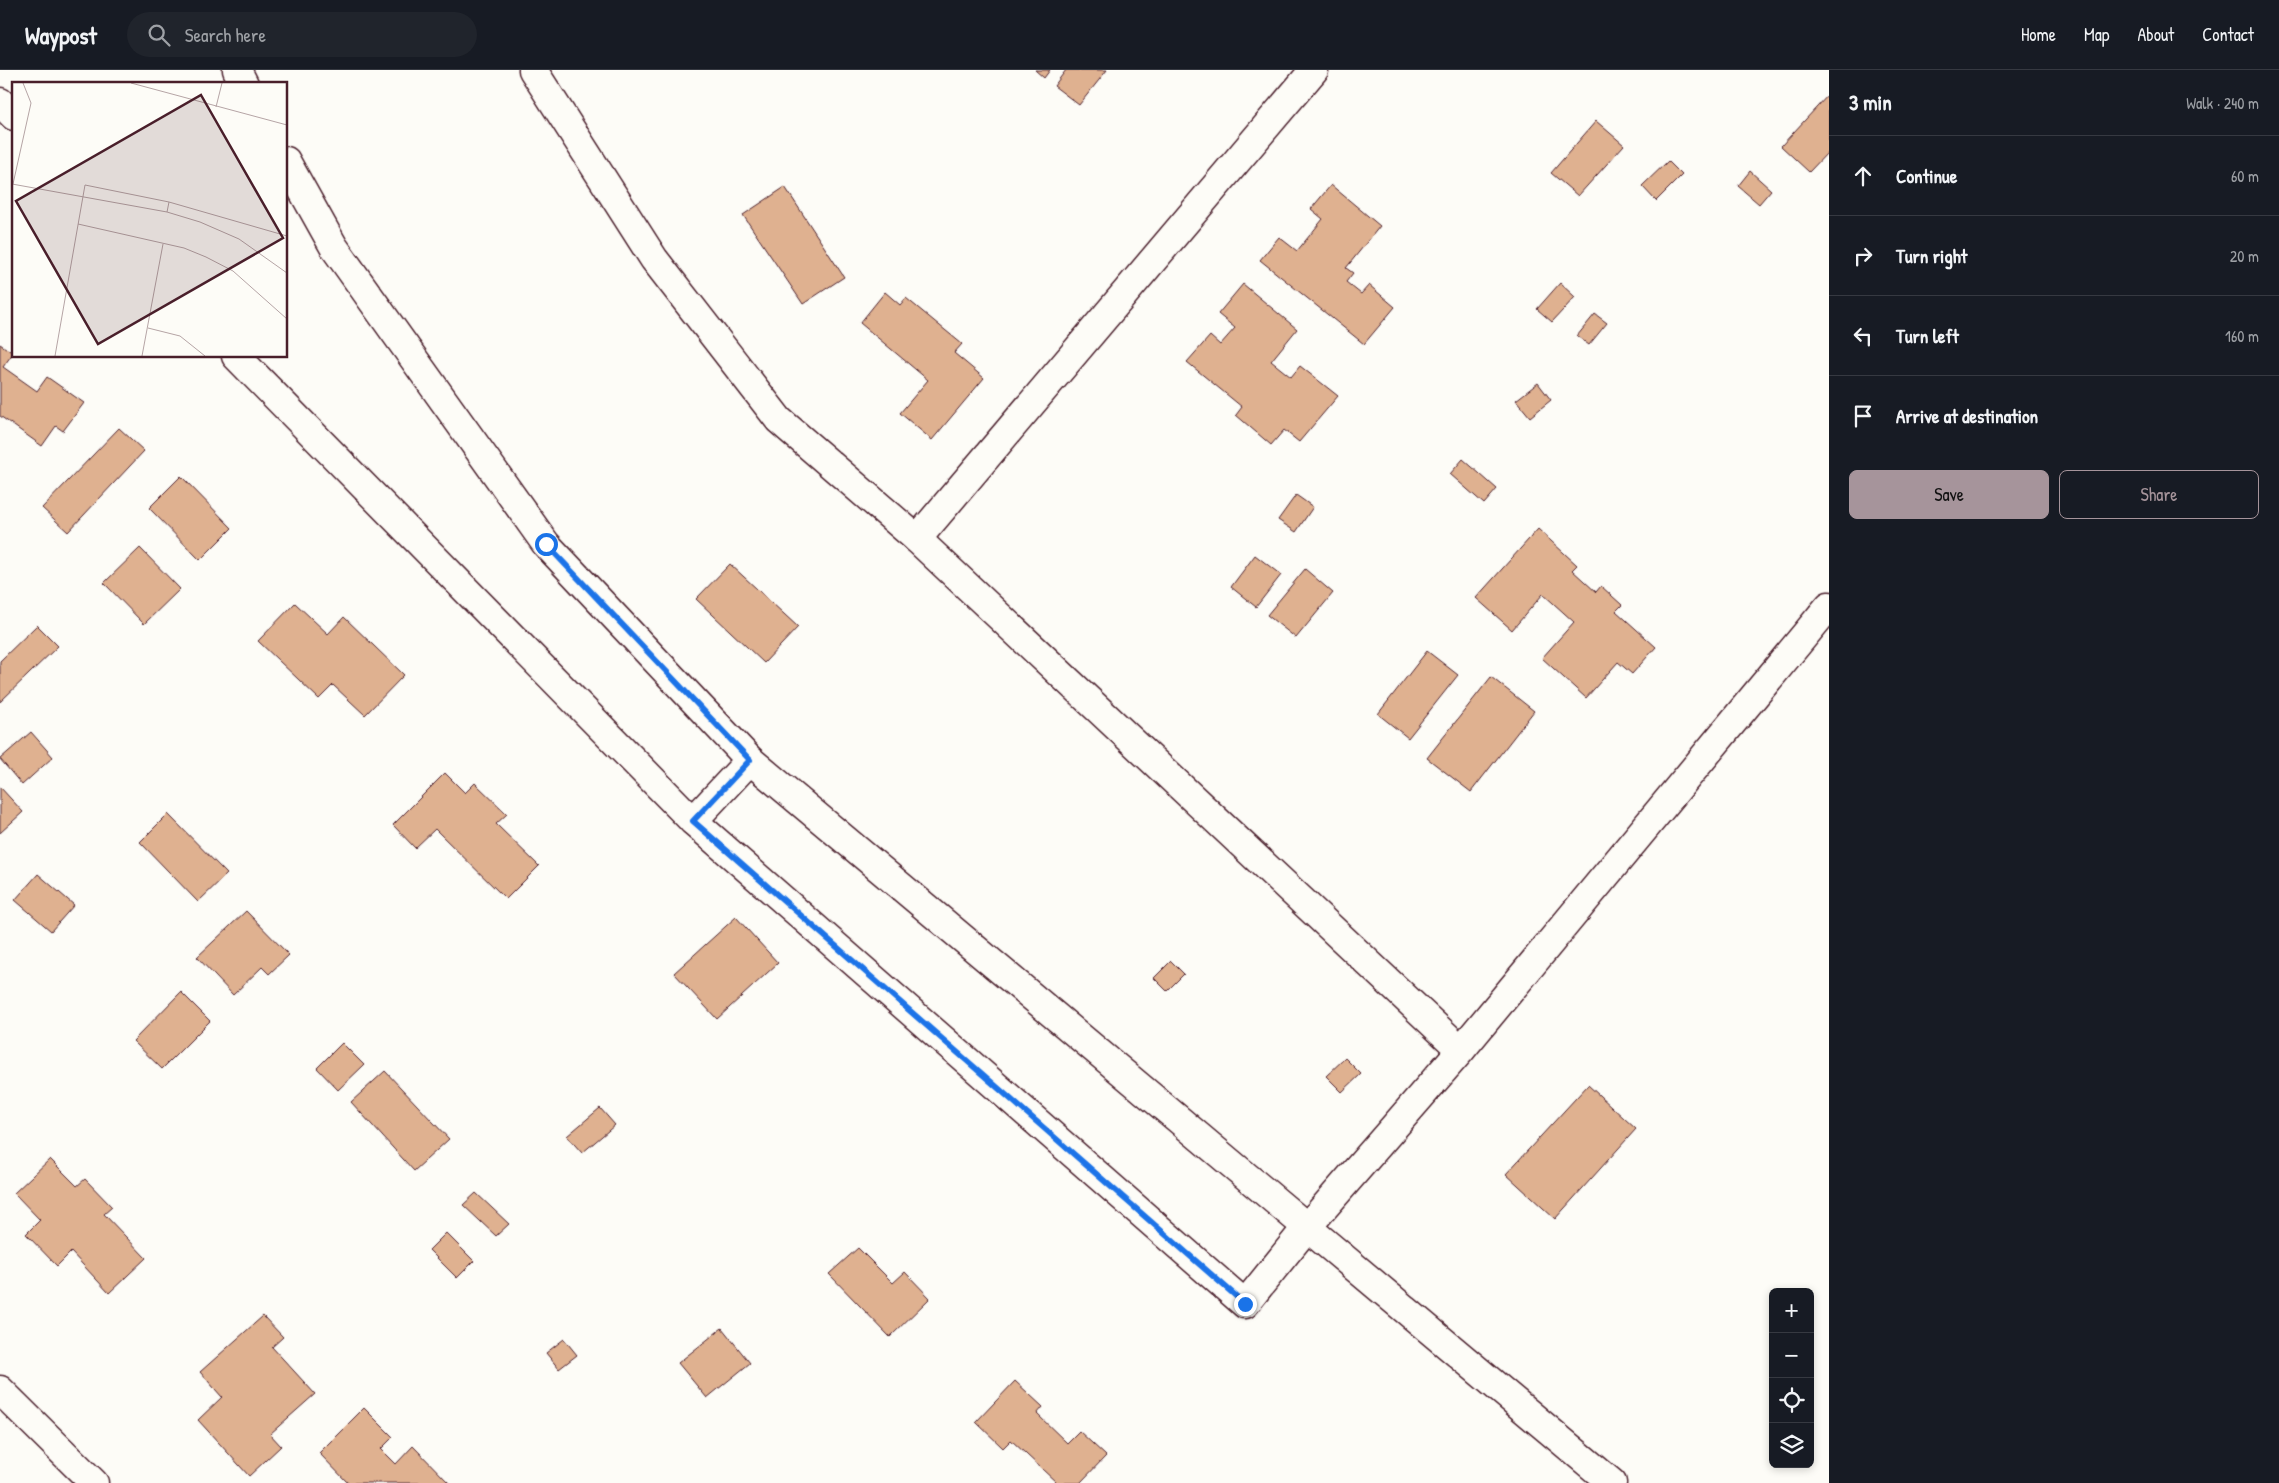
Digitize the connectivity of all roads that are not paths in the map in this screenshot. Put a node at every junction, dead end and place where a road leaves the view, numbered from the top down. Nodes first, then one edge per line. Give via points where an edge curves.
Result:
1 (237, 70) edge
2 (533, 70) edge
3 (1314, 70) edge
4 (243, 82) edge
5 (0, 102) edge
6 (12, 114) edge
7 (288, 165) edge
8 (238, 358) edge
9 (917, 539) junction
10 (1829, 606) edge
11 (750, 760) junction
12 (693, 821) junction
13 (1461, 1050) junction
14 (1307, 1227) junction
15 (0, 1390) edge
16 (94, 1483) edge
17 (1612, 1483) edge

1 - 4 street
2 - 9 street via 654,259 779,420
3 - 9 street
5 - 6 street
7 - 11 street via 334,247 546,544
8 - 12 street
9 - 13 street
10 - 13 street
11 - 12 street
11 - 14 street
12 - 14 street via 1245,1304
13 - 14 street
14 - 17 street
15 - 16 street

